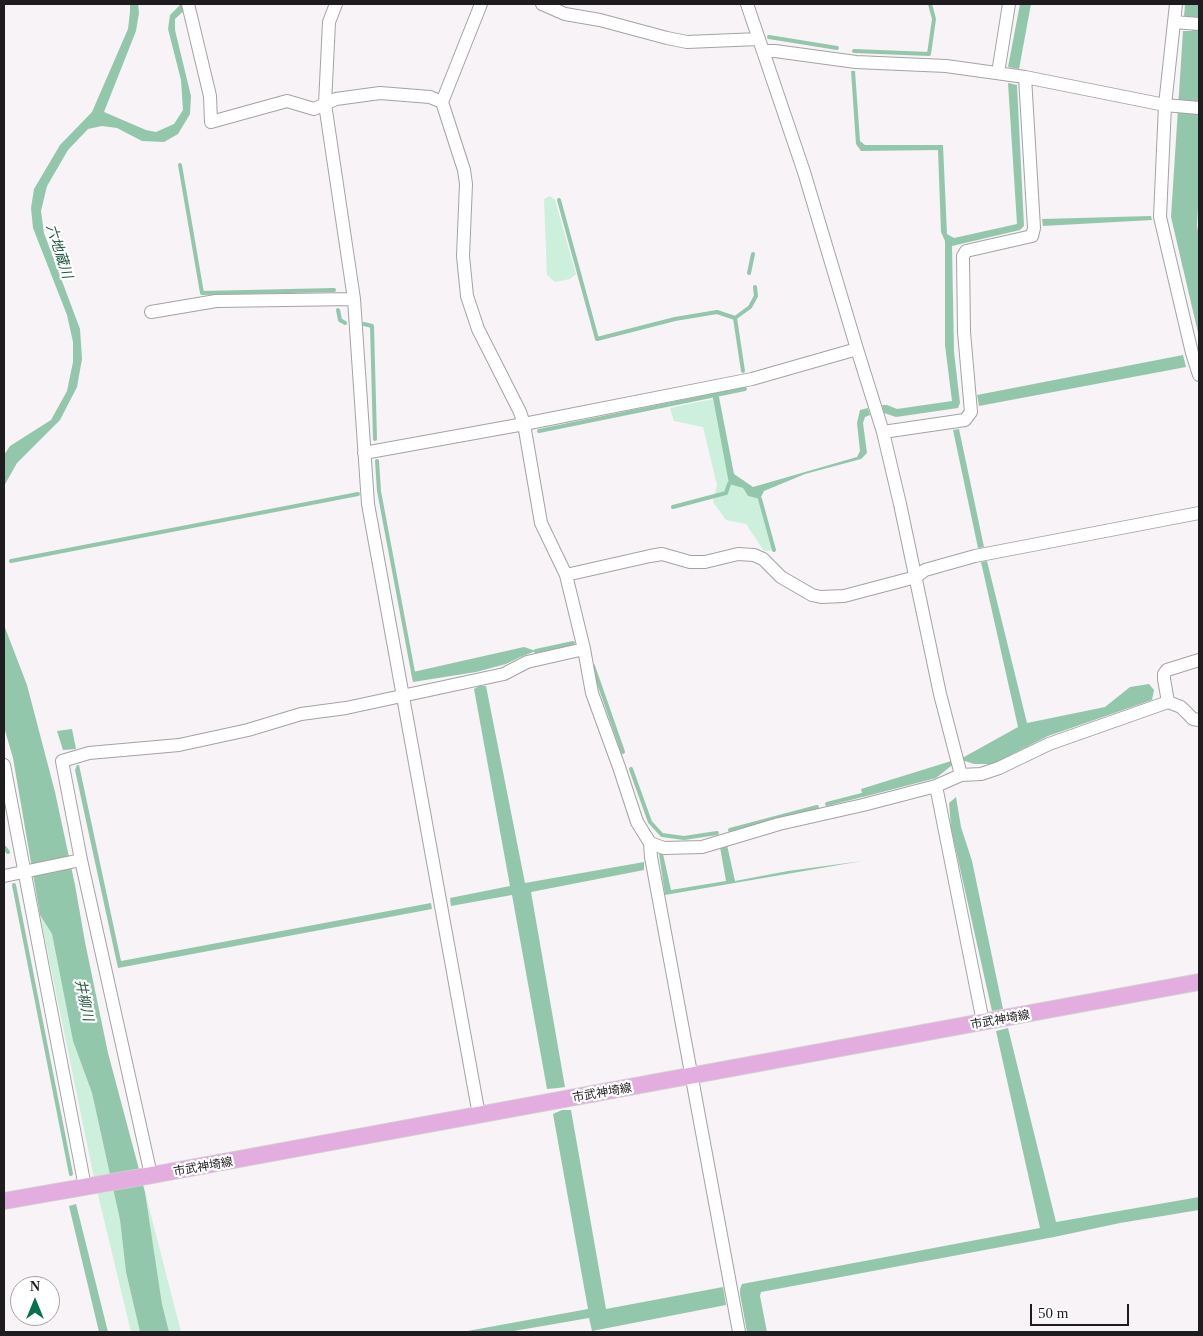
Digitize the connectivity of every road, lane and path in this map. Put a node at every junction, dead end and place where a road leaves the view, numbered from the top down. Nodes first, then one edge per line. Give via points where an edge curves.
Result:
1 (336, 4) edge
2 (481, 4) edge
3 (542, 4) edge
4 (747, 4) edge
5 (1009, 4) edge
6 (1176, 4) edge
7 (189, 8) edge
8 (1174, 22) junction
9 (1195, 24) edge
10 (761, 45) junction
11 (998, 73) junction
12 (1025, 77) junction
13 (442, 102) junction
14 (326, 104) junction
15 (1165, 105) junction
16 (1199, 108) edge
17 (354, 299) junction
18 (151, 312) dead end
19 (857, 349) junction
20 (1199, 375) edge
21 (524, 424) junction
22 (883, 432) junction
23 (364, 453) junction
24 (1199, 513) edge
25 (566, 575) junction
26 (916, 577) junction
27 (584, 649) junction
28 (1199, 660) edge
29 (403, 695) junction
30 (1168, 702) junction
31 (1199, 720) edge
32 (4, 765) edge
33 (959, 765) junction
34 (936, 786) junction
35 (650, 843) junction
36 (81, 860) junction
37 (23, 872) junction
38 (4, 876) edge
39 (1199, 982) edge
40 (983, 1022) junction
41 (691, 1076) junction
42 (479, 1115) junction
43 (149, 1176) junction
44 (88, 1186) junction
45 (4, 1201) edge
46 (739, 1332) edge

1 - 14 street via 329,22
2 - 13 street
3 - 10 street via 565,14 688,42
4 - 10 street
5 - 11 street
6 - 8 street
7 - 14 street via 210,96 211,122 287,101 314,109
8 - 9 street
8 - 15 street
10 - 11 street via 775,51 856,62 946,66
10 - 19 street via 804,172
11 - 12 street
12 - 15 street
12 - 22 street via 1034,228 1032,236 966,251 963,256 964,332 971,412 965,420
13 - 14 street via 380,93 336,99
13 - 21 street via 466,184 463,256 467,296 478,329
14 - 17 street
15 - 16 street
15 - 20 street via 1160,217
17 - 18 street via 216,301
17 - 23 street
19 - 21 street via 752,379
19 - 22 street
21 - 23 street
21 - 25 street via 542,523
22 - 26 street
23 - 29 street via 368,504
24 - 26 street via 975,556 926,570
25 - 26 street via 662,554 690,562 738,554 763,559 781,577 821,596 844,596
25 - 27 street
26 - 33 street via 940,694
27 - 29 street via 527,662 504,674
27 - 35 street via 592,693 637,822
28 - 30 street via 1164,674
29 - 36 street via 301,714 179,745 89,753 62,761
29 - 42 street
30 - 31 street
30 - 33 street via 1049,744 980,774
32 - 37 street
33 - 34 street
34 - 35 street via 702,846 664,848
34 - 40 street
35 - 41 street
36 - 37 street
36 - 43 street
37 - 38 street
37 - 44 street
39 - 40 main road, 市武神埼線
40 - 41 main road, 市武神埼線
41 - 42 main road, 市武神埼線
41 - 46 street
42 - 43 main road, 市武神埼線
43 - 44 main road, 市武神埼線
44 - 45 main road, 市武神埼線

